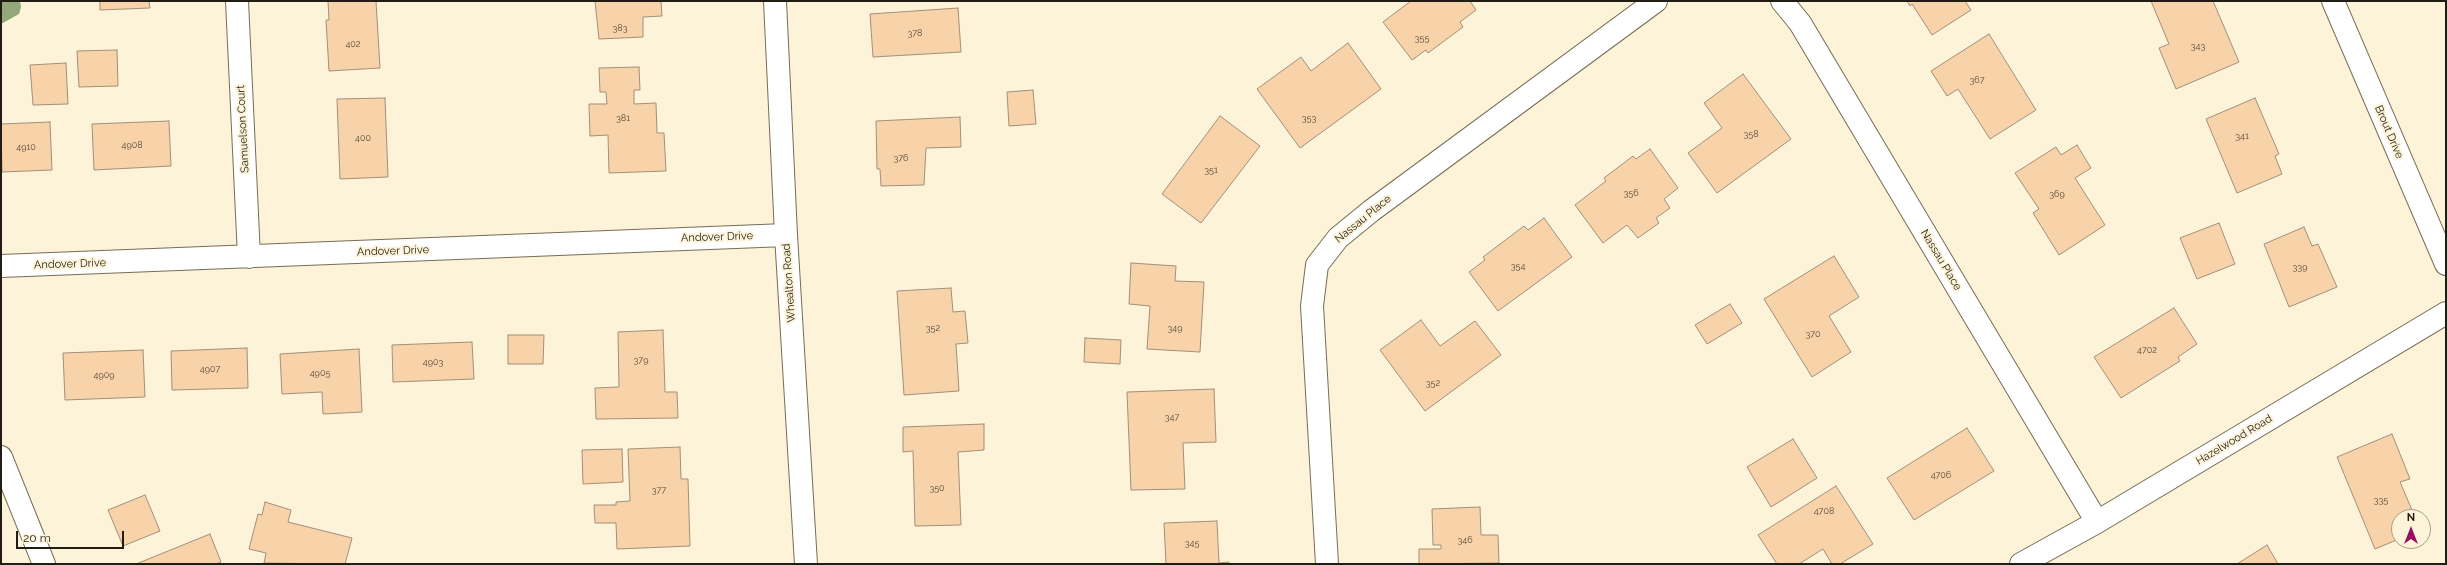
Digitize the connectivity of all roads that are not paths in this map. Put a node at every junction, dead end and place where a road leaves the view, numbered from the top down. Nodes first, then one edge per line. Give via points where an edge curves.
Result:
1 (237, 1) edge
2 (775, 1) edge
3 (1656, 1) edge
4 (1782, 1) edge
5 (2333, 1) edge
6 (786, 234) junction
7 (249, 257) junction
8 (2446, 264) edge
9 (1, 266) edge
10 (2446, 313) edge
11 (1, 456) edge
12 (2097, 522) junction
13 (44, 564) edge
14 (806, 564) edge
15 (1327, 564) edge
16 (2020, 564) edge

1 - 7 street, Samuelson Court
2 - 6 street, Whealton Road
3 - 15 street, Nassau Place via 1371,211 1338,238 1317,265 1312,306
4 - 12 street, Nassau Place via 1800,23
5 - 8 street, Brout Drive
6 - 7 street, Andover Drive
6 - 14 street, Whealton Road
7 - 9 street, Andover Drive
10 - 12 street, Hazelwood Road
11 - 13 street
12 - 16 street, Hazelwood Road

